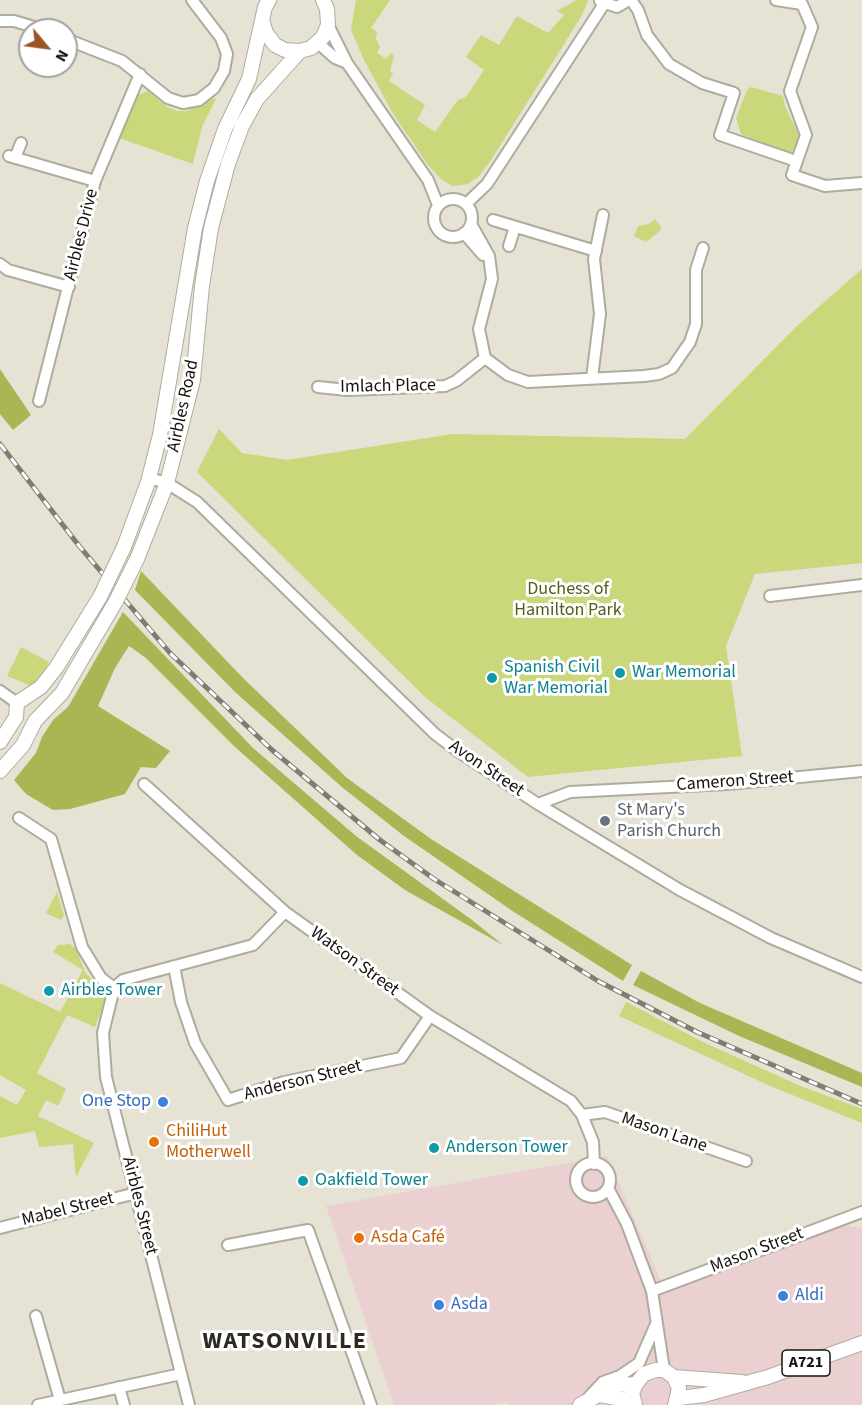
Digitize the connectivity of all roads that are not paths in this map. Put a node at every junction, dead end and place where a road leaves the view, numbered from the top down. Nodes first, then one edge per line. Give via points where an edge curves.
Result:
1 (192, 0) edge
2 (630, 0) edge
3 (776, 0) edge
4 (263, 2) edge
5 (602, 2) edge
6 (803, 2) edge
7 (328, 3) edge
8 (0, 21) edge
9 (18, 22) edge
10 (263, 23) junction
11 (328, 25) junction
12 (318, 43) junction
13 (78, 44) edge
14 (300, 51) junction
15 (347, 63) junction
16 (140, 74) junction
17 (21, 143) dead end
18 (796, 161) junction
19 (428, 180) junction
20 (95, 181) junction
21 (862, 183) edge
22 (450, 198) junction
23 (466, 204) junction
24 (438, 205) junction
25 (603, 215) dead end
26 (493, 220) dead end
27 (515, 227) junction
28 (468, 229) junction
29 (509, 246) dead end
30 (703, 248) dead end
31 (596, 251) junction
32 (0, 264) edge
33 (69, 287) junction
34 (485, 358) junction
35 (592, 378) junction
36 (318, 387) dead end
37 (39, 401) dead end
38 (149, 477) junction
39 (167, 483) junction
40 (862, 585) edge
41 (770, 596) dead end
42 (0, 691) edge
43 (20, 706) junction
44 (38, 719) junction
45 (0, 742) edge
46 (0, 771) edge
47 (862, 771) edge
48 (144, 784) dead end
49 (537, 804) junction
50 (19, 818) dead end
51 (285, 912) junction
52 (174, 966) junction
53 (862, 977) edge
54 (114, 988) junction
55 (430, 1016) junction
56 (582, 1115) junction
57 (746, 1161) dead end
58 (594, 1164) junction
59 (608, 1188) junction
60 (136, 1193) junction
61 (862, 1212) edge
62 (0, 1228) edge
63 (228, 1245) dead end
64 (652, 1291) junction
65 (36, 1316) dead end
66 (657, 1321) junction
67 (862, 1343) edge
68 (181, 1374) junction
69 (669, 1374) junction
70 (750, 1383) junction
71 (636, 1384) junction
72 (119, 1387) junction
73 (600, 1395) junction
74 (60, 1400) junction
75 (677, 1402) edge
76 (582, 1403) edge
77 (634, 1403) edge
78 (38, 1405) edge
79 (124, 1405) edge
80 (189, 1405) edge
81 (371, 1405) edge

1 - 16 street via 221,38 227,54 214,88 199,100 183,103 168,98
2 - 5 street via 616,7
2 - 18 street via 647,35 669,64 734,93 720,135
3 - 6 street
4 - 10 main road, Airbles Road
5 - 23 street via 487,183
6 - 18 street via 812,27 790,91 806,135
7 - 11 main road
8 - 9 street
10 - 14 main road via 275,45
10 - 38 main road, Airbles Road via 249,79 221,141 195,228 160,435
11 - 12 main road
11 - 15 street
12 - 14 main road, Airbles Road
12 - 15 street
13 - 16 street via 122,61
14 - 39 main road, Airbles Road via 257,99 228,164 211,228 193,380
15 - 19 street
16 - 20 street, Airbles Drive
17 - 20 street via 12,157
18 - 21 street via 792,175 825,186
19 - 22 street
19 - 24 street
20 - 33 street, Airbles Drive
22 - 23 street
22 - 24 street
23 - 28 street via 470,210
24 - 28 street via 433,217 438,231 453,237
25 - 31 street
26 - 27 street
27 - 29 street
27 - 31 street
28 - 34 street via 489,256 492,279 479,328
30 - 35 street via 696,270 696,324 690,342 672,368 659,374
31 - 35 street via 600,314
32 - 33 street via 8,270
33 - 37 street, Airbles Drive
34 - 35 street via 508,375 528,382
34 - 36 street, Imlach Place via 445,386 347,390
38 - 39 street, Avon Street
38 - 43 main road, Airbles Road, bridge via 124,547 100,597 57,668
39 - 44 main road, Airbles Road, bridge via 116,601 62,693
39 - 49 street, Avon Street via 197,502 435,734
40 - 41 street
42 - 43 street
43 - 44 main road via 24,723
43 - 44 main road via 39,704
43 - 45 main road, Airbles Road
44 - 46 main road, Airbles Road
47 - 49 street, Cameron Street via 728,784 570,792
48 - 51 street, Watson Street
49 - 53 street, Avon Street via 680,890 771,938
50 - 54 street via 51,839 82,947 101,978
51 - 52 street via 253,945
51 - 55 street, Watson Street
52 - 54 street via 123,980
52 - 55 street, Anderson Street via 195,1043 228,1100 285,1082 401,1058
54 - 60 street, Airbles Street via 103,1033 106,1077
55 - 56 street, Watson Street via 572,1101
56 - 57 street, Mason Lane via 605,1112
56 - 58 street via 593,1142
58 - 59 street via 608,1173
58 - 59 street via 580,1170 577,1186 594,1197
59 - 64 street via 627,1224
60 - 62 street, Mabel Street
60 - 68 street, Airbles Street
61 - 64 street, Mason Street
63 - 81 street via 308,1230
64 - 66 street
65 - 74 street
66 - 69 street
66 - 76 street via 639,1363 603,1382
67 - 70 main road, A721
68 - 72 street
68 - 80 street, Airbles Street
69 - 70 main road, A721
69 - 71 main road, A721 via 644,1374
69 - 75 main road, A721 via 679,1388
70 - 75 main road, A721
71 - 73 main road, A721 via 617,1385
71 - 77 main road
72 - 74 street
72 - 79 street
73 - 76 main road, A721
73 - 77 main road
74 - 78 street

